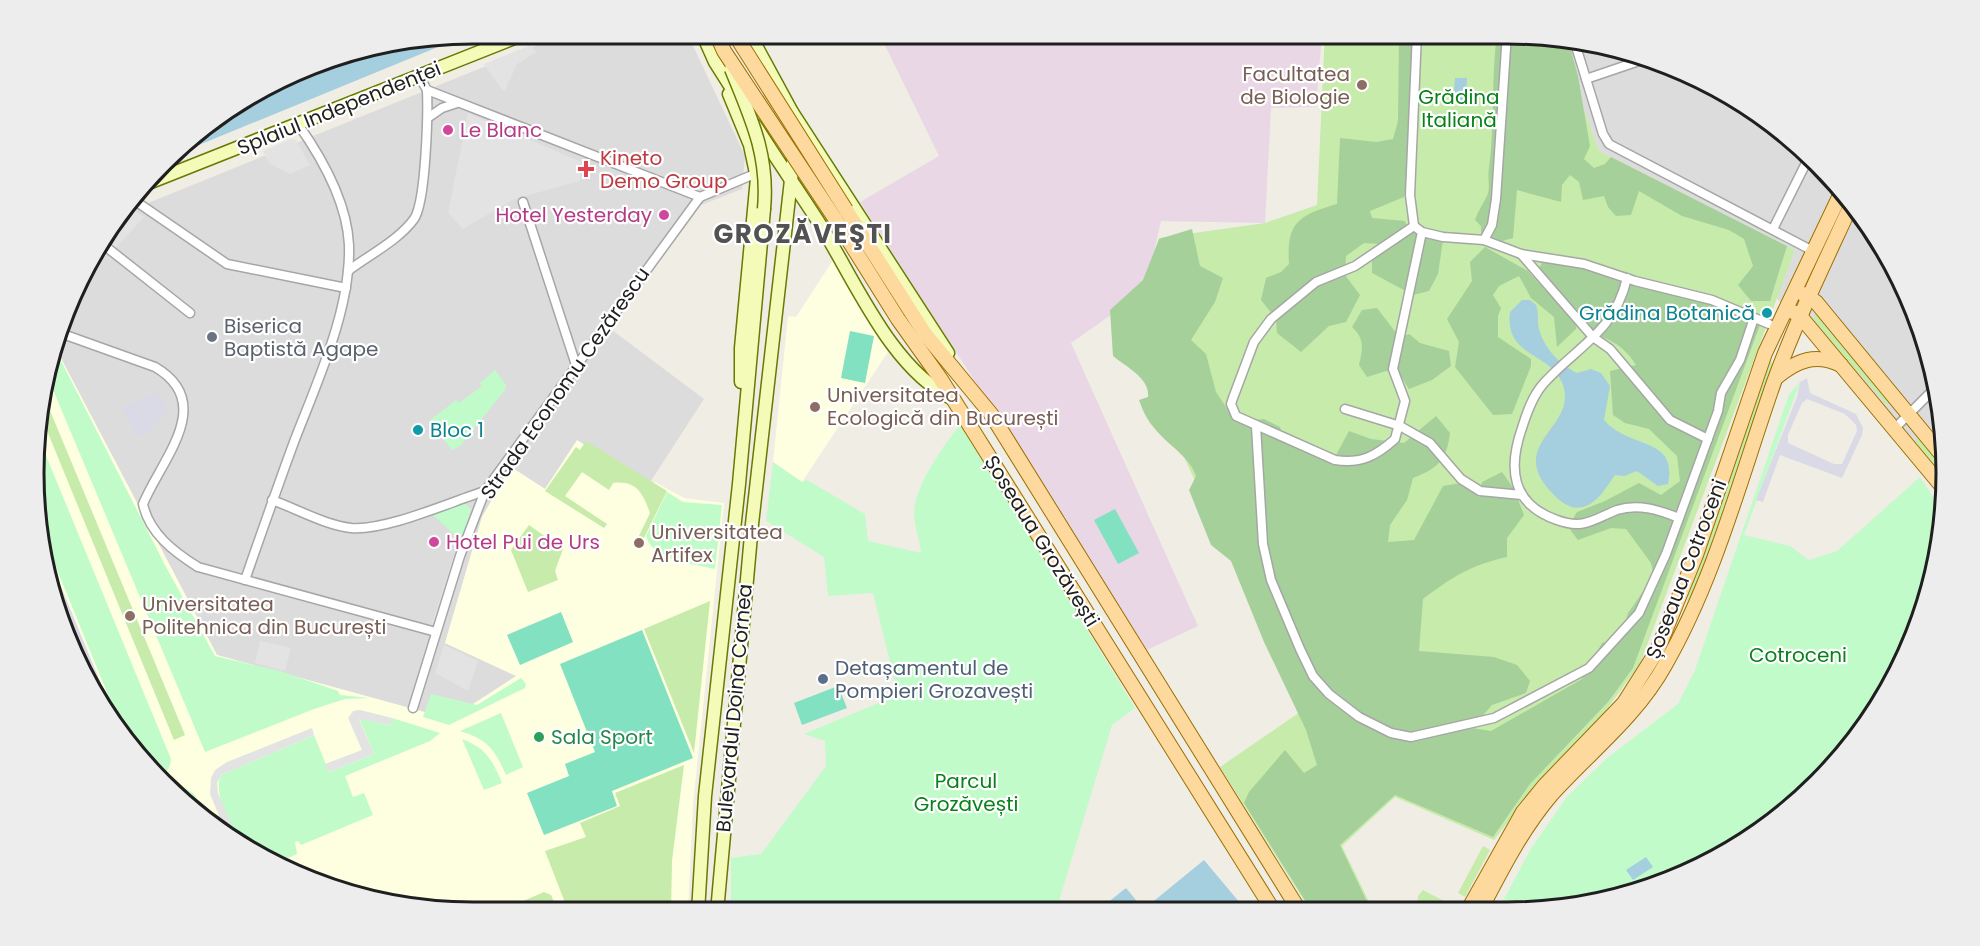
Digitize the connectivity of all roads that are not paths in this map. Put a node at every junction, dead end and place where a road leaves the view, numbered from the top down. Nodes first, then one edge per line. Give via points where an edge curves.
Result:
1 (499, 44) edge
2 (710, 44) edge
3 (718, 44) edge
4 (741, 44) edge
5 (755, 44) edge
6 (1417, 44) edge
7 (1506, 44) edge
8 (1577, 49) edge
9 (720, 57) junction
10 (1634, 63) edge
11 (419, 76) junction
12 (1586, 79) junction
13 (427, 90) junction
14 (457, 103) junction
15 (792, 112) junction
16 (429, 117) junction
17 (298, 124) junction
18 (1805, 163) edge
19 (756, 173) junction
20 (161, 178) edge
21 (790, 179) junction
22 (700, 197) junction
23 (1838, 200) edge
24 (523, 202) dead end
25 (139, 204) edge
26 (1848, 212) edge
27 (816, 217) junction
28 (785, 222) junction
29 (1414, 226) junction
30 (1773, 229) junction
31 (1422, 232) junction
32 (1484, 240) junction
33 (107, 248) edge
34 (1813, 251) junction
35 (1521, 254) junction
36 (348, 271) junction
37 (1627, 278) junction
38 (346, 288) junction
39 (1795, 289) junction
40 (1808, 297) junction
41 (1785, 309) junction
42 (190, 313) dead end
43 (1800, 316) junction
44 (1754, 318) junction
45 (1769, 324) dead end
46 (66, 335) edge
47 (1593, 337) junction
48 (576, 365) junction
49 (1844, 367) junction
50 (1775, 378) junction
51 (1929, 394) edge
52 (953, 399) junction
53 (1346, 409) dead end
54 (991, 414) junction
55 (1909, 415) junction
56 (745, 418) junction
57 (1256, 426) junction
58 (1401, 426) junction
59 (1895, 428) junction
60 (1708, 439) junction
61 (1936, 448) edge
62 (1936, 479) edge
63 (485, 491) junction
64 (1522, 495) junction
65 (272, 500) junction
66 (455, 500) junction
67 (1679, 518) junction
68 (472, 521) junction
69 (245, 580) junction
70 (436, 632) junction
71 (413, 708) dead end
72 (699, 902) edge
73 (718, 902) edge
74 (1268, 902) edge
75 (1294, 902) edge
76 (1472, 902) edge
77 (1485, 902) edge

1 - 11 main road, Splaiul Independenței
2 - 9 main road, Șoseaua Grozăvești
3 - 9 main road, bridge
4 - 54 main road, bridge via 910,310
5 - 15 main road, Șoseaua Grozăvești
6 - 29 street via 1410,198
7 - 32 street via 1496,199 1492,225
8 - 12 street
9 - 19 main road, Bulevardul Doina Cornea
9 - 21 main road, Șoseaua Grozăvești
9 - 52 main road, bridge
9 - 56 main road, Bulevardul Doina Cornea, bridge via 758,139 766,172
10 - 12 street
11 - 13 street
11 - 17 main road, Splaiul Independenței
12 - 30 street via 1609,144
13 - 14 street
13 - 16 street
14 - 16 street
14 - 22 street
15 - 21 main road, Bulevardul Doina Cornea via 796,128
15 - 54 main road, Șoseaua Grozăvești via 929,326
16 - 36 street via 422,196 415,218
17 - 20 main road, Splaiul Independenței
17 - 36 street via 336,193 349,243
18 - 30 street
19 - 22 street
19 - 56 main road, Bulevardul Doina Cornea via 741,348
21 - 27 main road, Șoseaua Grozăvești
21 - 28 main road, Bulevardul Doina Cornea
22 - 48 street, Strada Economu Cezărescu
23 - 34 main road, Șoseaua Cotroceni
24 - 48 street
25 - 38 street via 221,262
26 - 40 main road, Șoseaua Cotroceni
27 - 28 main road via 801,211
27 - 52 main road, Șoseaua Grozăvești via 902,355 922,378
28 - 73 main road, Bulevardul Doina Cornea via 752,524
29 - 31 street
29 - 57 street via 1355,266 1316,282 1271,319 1254,342 1231,404 1236,416
30 - 34 street
31 - 32 street
31 - 58 street via 1393,369 1405,401
32 - 35 street
33 - 42 street
34 - 39 main road, Șoseaua Cotroceni
35 - 37 street via 1584,264
35 - 47 street
36 - 38 street
37 - 44 street via 1712,300
37 - 47 street via 1622,301
38 - 65 street via 314,390
39 - 40 main road
39 - 41 main road, Șoseaua Cotroceni
40 - 43 main road, Șoseaua Cotroceni
40 - 55 main road
41 - 43 main road
41 - 76 main road, Șoseaua Cotroceni via 1765,353 1696,555 1657,651 1624,703 1523,812
43 - 49 main road
43 - 50 main road, Șoseaua Cotroceni
44 - 45 street
44 - 60 street via 1740,360 1721,393
46 - 69 street via 155,367 174,380 181,397 183,423 144,506 158,535 181,556 198,567
47 - 60 street via 1611,349 1670,420
47 - 64 street via 1537,393 1526,414 1513,468
48 - 63 street, Strada Economu Cezărescu
49 - 50 main road via 1820,357 1809,358
49 - 59 main road
50 - 77 main road, Șoseaua Cotroceni via 1706,576 1665,666 1621,726 1554,792 1532,820
51 - 55 street
52 - 74 main road, Șoseaua Grozăvești
53 - 58 street
54 - 75 main road, Șoseaua Grozăvești
55 - 59 street
55 - 61 main road
56 - 72 main road, Bulevardul Doina Cornea via 705,796
57 - 58 street via 1335,460 1350,462 1365,460 1383,450
57 - 67 street via 1263,544 1283,615 1313,676 1329,694 1359,717 1390,733 1411,737 1494,718 1589,668 1639,613
58 - 64 street via 1430,443 1461,479 1480,490
59 - 62 main road
60 - 67 street
63 - 66 street
63 - 68 street, Strada Economu Cezărescu
64 - 67 street via 1557,521 1581,525 1618,510 1641,507
65 - 66 street via 342,526 364,528 382,526
65 - 69 street
66 - 68 street via 471,504
68 - 70 street, Strada Economu Cezărescu
69 - 70 street
70 - 71 street, Strada Economu Cezărescu

